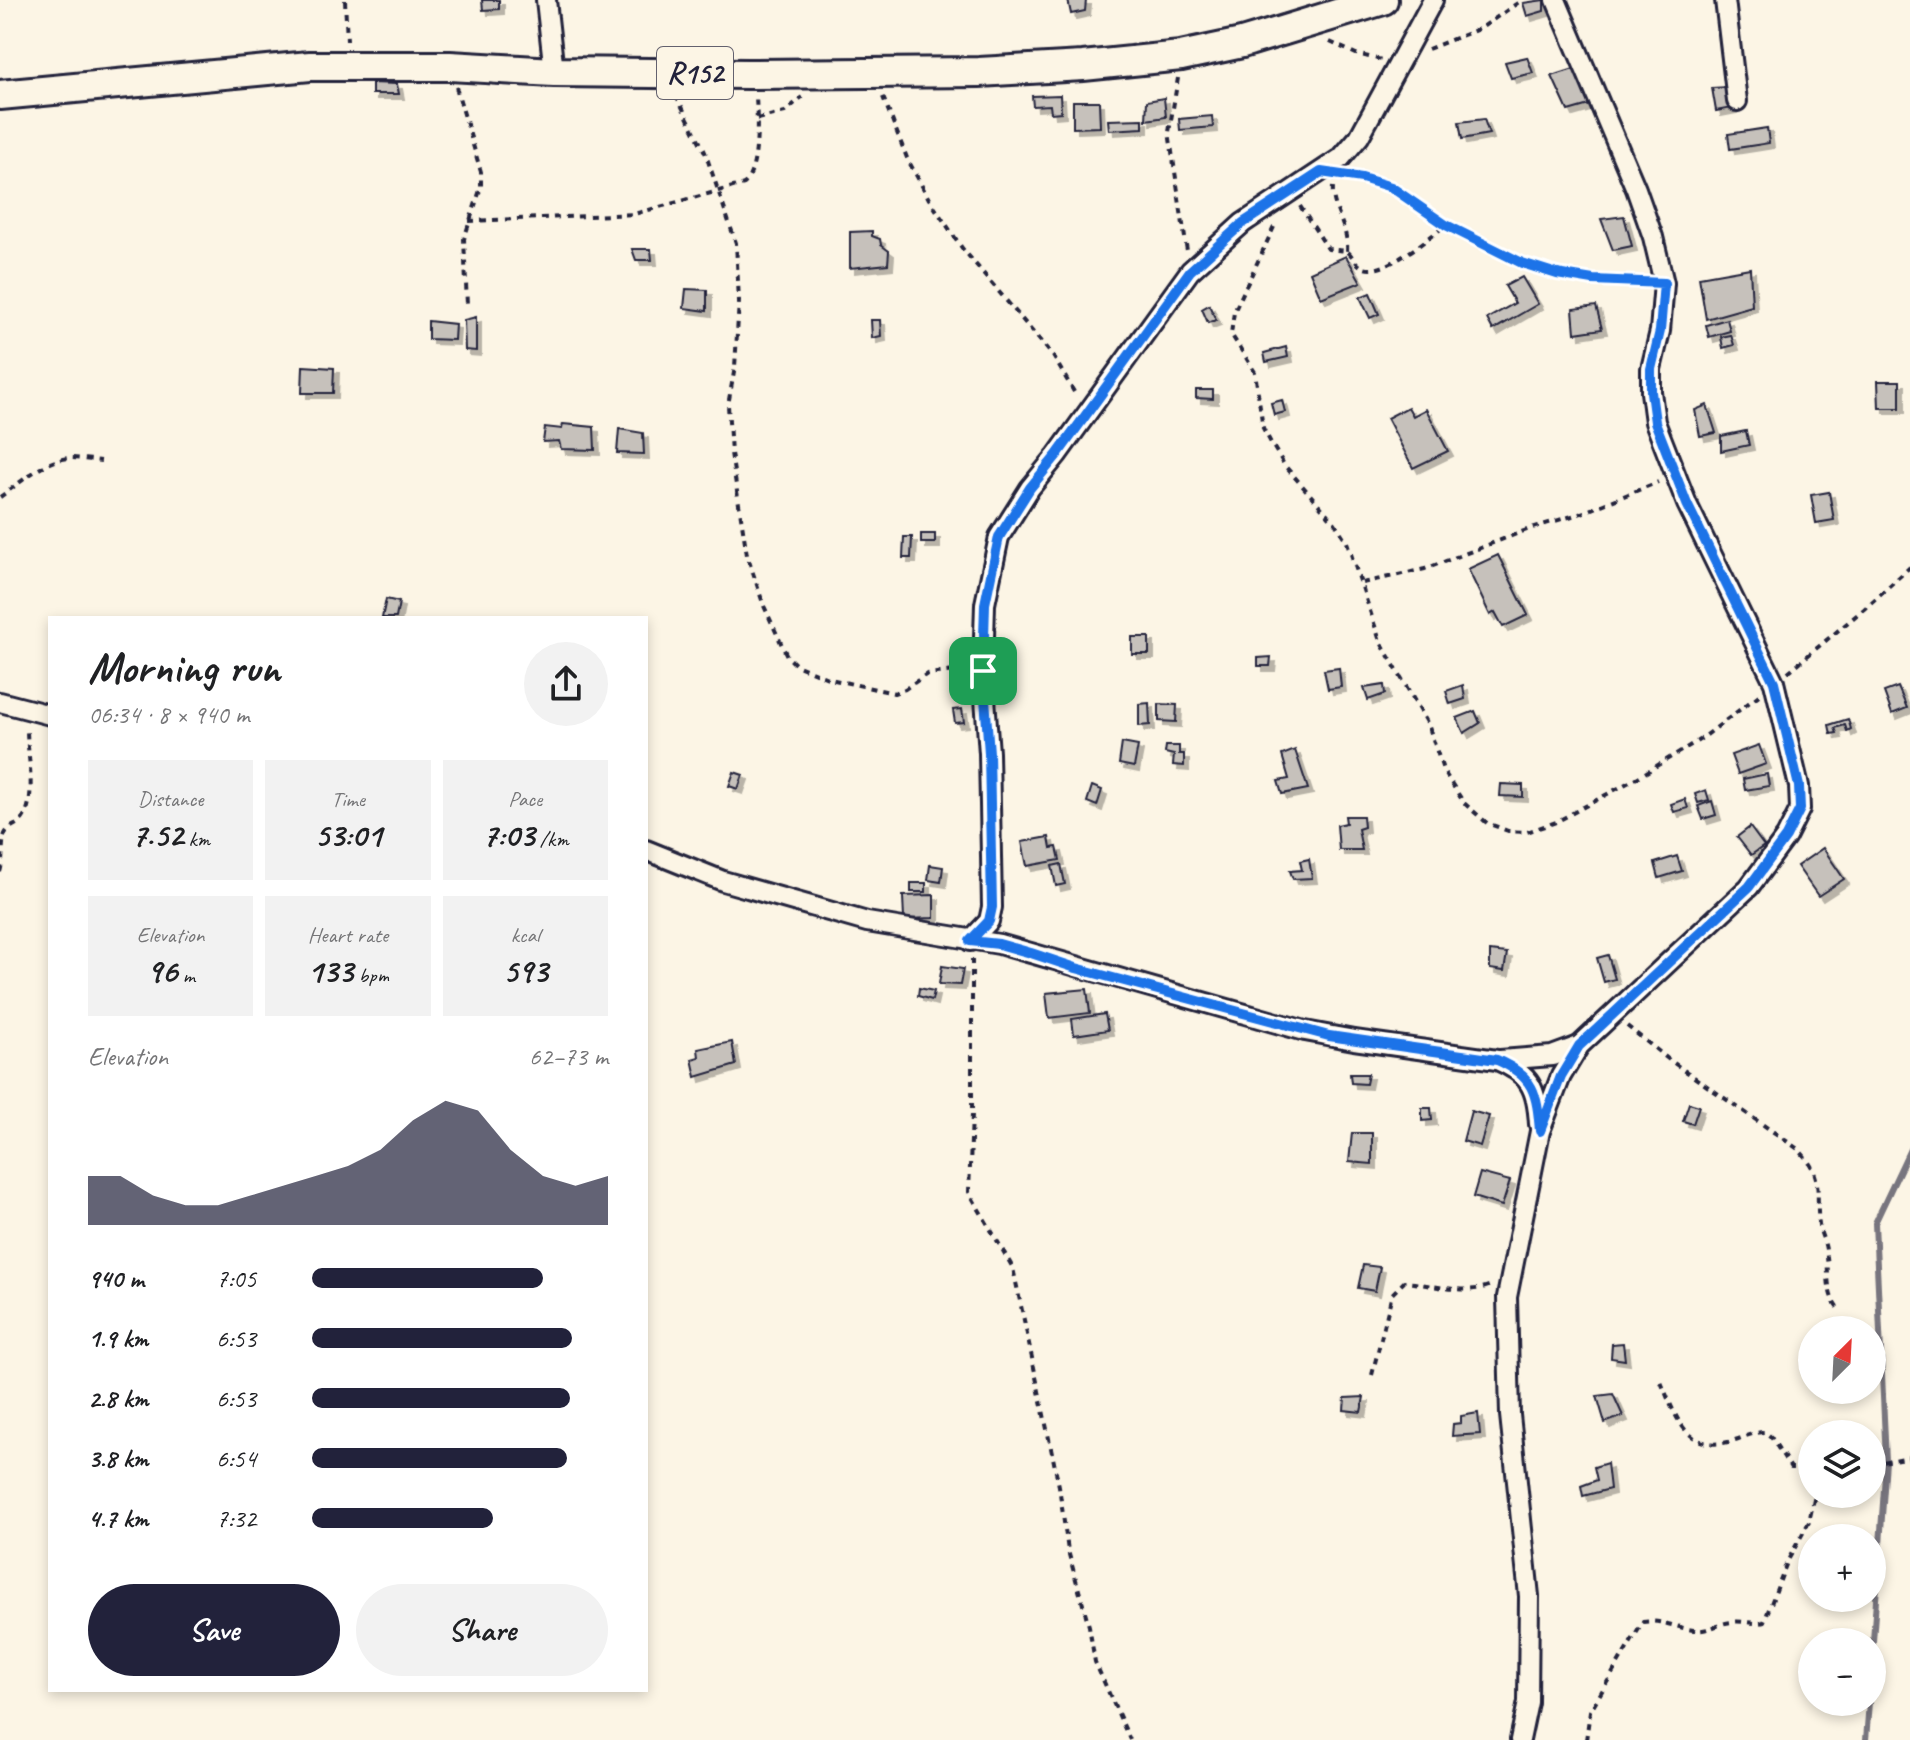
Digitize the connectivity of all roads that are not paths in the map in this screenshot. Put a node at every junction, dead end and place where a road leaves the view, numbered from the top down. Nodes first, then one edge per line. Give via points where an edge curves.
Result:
1 (546, 0) edge
2 (1383, 0) edge
3 (1433, 0) edge
4 (1556, 0) edge
5 (1725, 0) edge
6 (554, 72) junction
7 (0, 95) edge
8 (1737, 101) dead end
9 (0, 702) edge
10 (41, 714) edge
11 (648, 851) edge
12 (970, 941) junction
13 (1579, 1046) junction
14 (1497, 1060) junction
15 (1540, 1131) junction
16 (1520, 1740) edge

1 - 6 street
2 - 6 main road, R152 via 1181,56 1083,66 979,72
3 - 12 street via 1359,137 1328,173 1243,223 1190,271 999,537 985,604 983,671 993,892 989,921
4 - 13 street via 1636,189 1664,283 1651,369 1655,422 1774,682 1800,809 1749,887
5 - 8 street
6 - 7 main road, R152 via 310,66
9 - 10 street
11 - 12 street via 723,881 867,922
12 - 14 street via 999,944 1329,1036
13 - 14 street via 1552,1056
13 - 15 street
14 - 15 street via 1531,1083
15 - 16 street via 1507,1297 1510,1415 1530,1639 1528,1702

